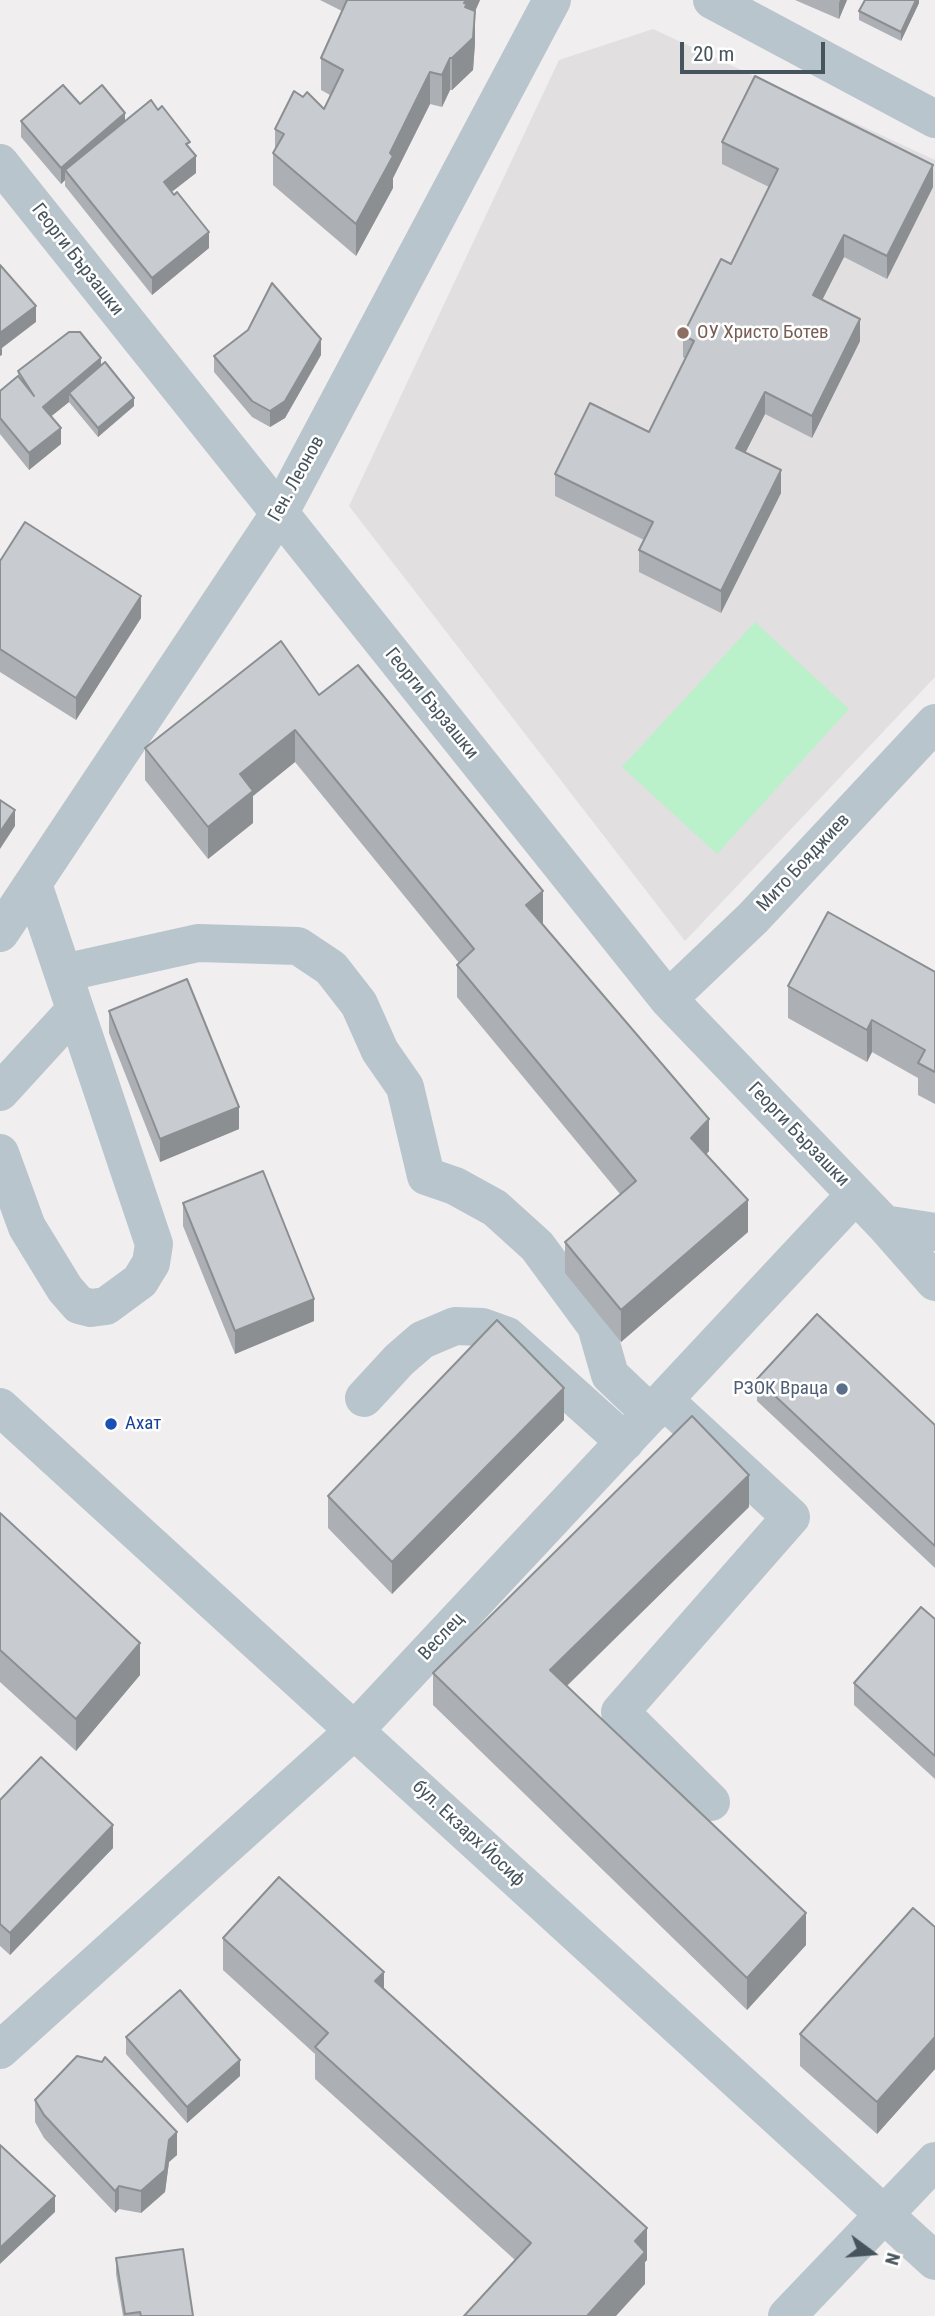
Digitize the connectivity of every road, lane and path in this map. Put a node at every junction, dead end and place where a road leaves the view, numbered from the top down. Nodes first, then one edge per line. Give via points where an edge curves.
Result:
1 (552, 0) edge
2 (712, 0) edge
3 (935, 119) edge
4 (0, 163) edge
5 (279, 514) junction
6 (935, 723) edge
7 (12, 907) edge
8 (63, 973) junction
9 (668, 999) junction
10 (75, 1010) junction
11 (0, 1092) edge
12 (0, 1153) edge
13 (855, 1195) junction
14 (884, 1224) junction
15 (935, 1232) edge
16 (935, 1282) edge
17 (364, 1398) dead end
18 (0, 1407) edge
19 (658, 1407) junction
20 (625, 1442) junction
21 (355, 1730) junction
22 (710, 1802) dead end
23 (0, 2050) edge
24 (935, 2161) edge
25 (883, 2214) junction
26 (935, 2261) edge
27 (787, 2316) edge

1 - 5 street, Ген. Леонов
2 - 3 street
4 - 5 street, Георги Бързашки
5 - 7 street, Ген. Леонов
5 - 9 street, Георги Бързашки
6 - 9 street, Мито Бояджиев via 753,918
7 - 8 street
8 - 10 street
8 - 19 street via 198,943 298,946 331,968 359,1004 380,1051 405,1087 426,1176 495,1208 537,1246 596,1326 610,1374
9 - 13 street, Георги Бързашки
10 - 11 street
10 - 12 street via 154,1244 152,1263 140,1281 106,1306 79,1305 27,1227
13 - 14 street, Георги Бързашки
13 - 19 street, Веслец
14 - 15 street
14 - 16 street, Георги Бързашки
17 - 20 street via 422,1340 455,1326 482,1327 507,1336
18 - 21 street, бул. Екзарх Йосиф
19 - 20 street, Веслец
19 - 22 street via 791,1517 620,1712
20 - 21 street, Веслец
21 - 23 street, Веслец
21 - 25 street, бул. Екзарх Йосиф
24 - 25 street
25 - 26 street, бул. Екзарх Йосиф
25 - 27 street

